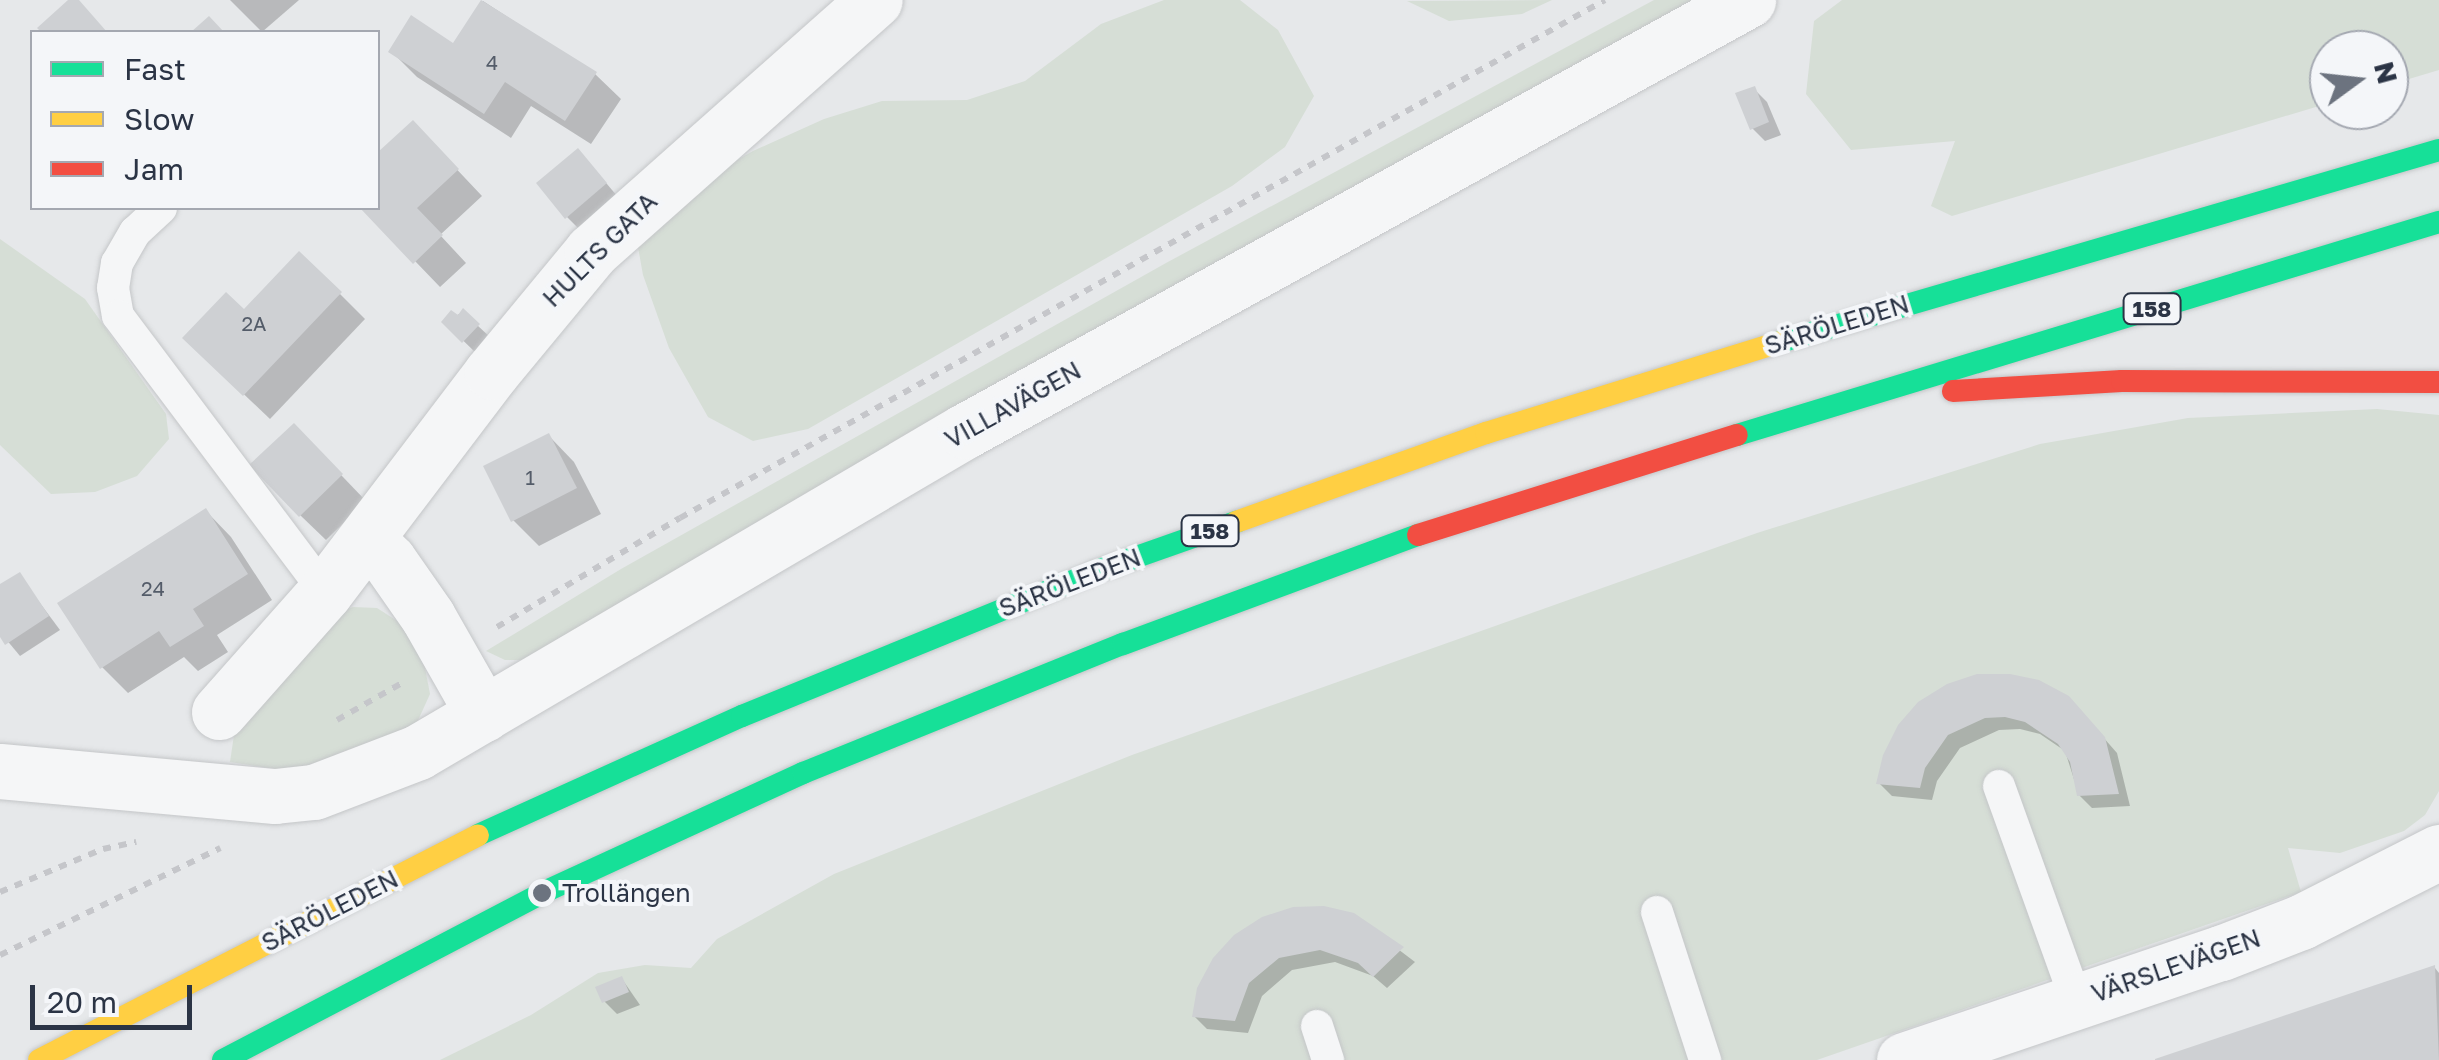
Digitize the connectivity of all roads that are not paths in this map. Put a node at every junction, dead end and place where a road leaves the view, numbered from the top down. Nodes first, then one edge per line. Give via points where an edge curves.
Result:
1 (875, 0) edge
2 (1748, 0) edge
3 (2439, 150) edge
4 (159, 210) edge
5 (2439, 222) edge
6 (2439, 382) edge
7 (1865, 396) junction
8 (368, 539) junction
9 (325, 592) junction
10 (218, 712) dead end
11 (483, 714) junction
12 (0, 771) edge
13 (1999, 786) dead end
14 (2439, 852) edge
15 (1657, 912) dead end
16 (2076, 1000) junction
17 (1317, 1026) dead end
18 (39, 1060) edge
19 (223, 1060) edge
20 (1328, 1060) edge
21 (1705, 1060) edge
22 (1904, 1060) edge

1 - 8 street, HULTS GATA via 592,251
2 - 11 street, VILLAVÄGEN via 982,422
3 - 18 main road, SÄRÖLEDEN / 158 via 1486,433 1094,572 742,716 465,842
4 - 9 lane via 135,232 117,263 112,288 118,316
5 - 7 main road, 158
6 - 7 main road, 158 via 2122,381
7 - 19 main road, 158 via 1458,520 821,765 542,893
8 - 9 street, HULTS GATA
8 - 11 street via 428,617
9 - 10 street, HULTS GATA
11 - 12 street, VILLAVÄGEN via 418,752 314,792 275,796
13 - 16 lane
14 - 16 street, VÄRSLEVÄGEN via 2301,922
15 - 21 lane
16 - 22 street, VÄRSLEVÄGEN
17 - 20 lane

